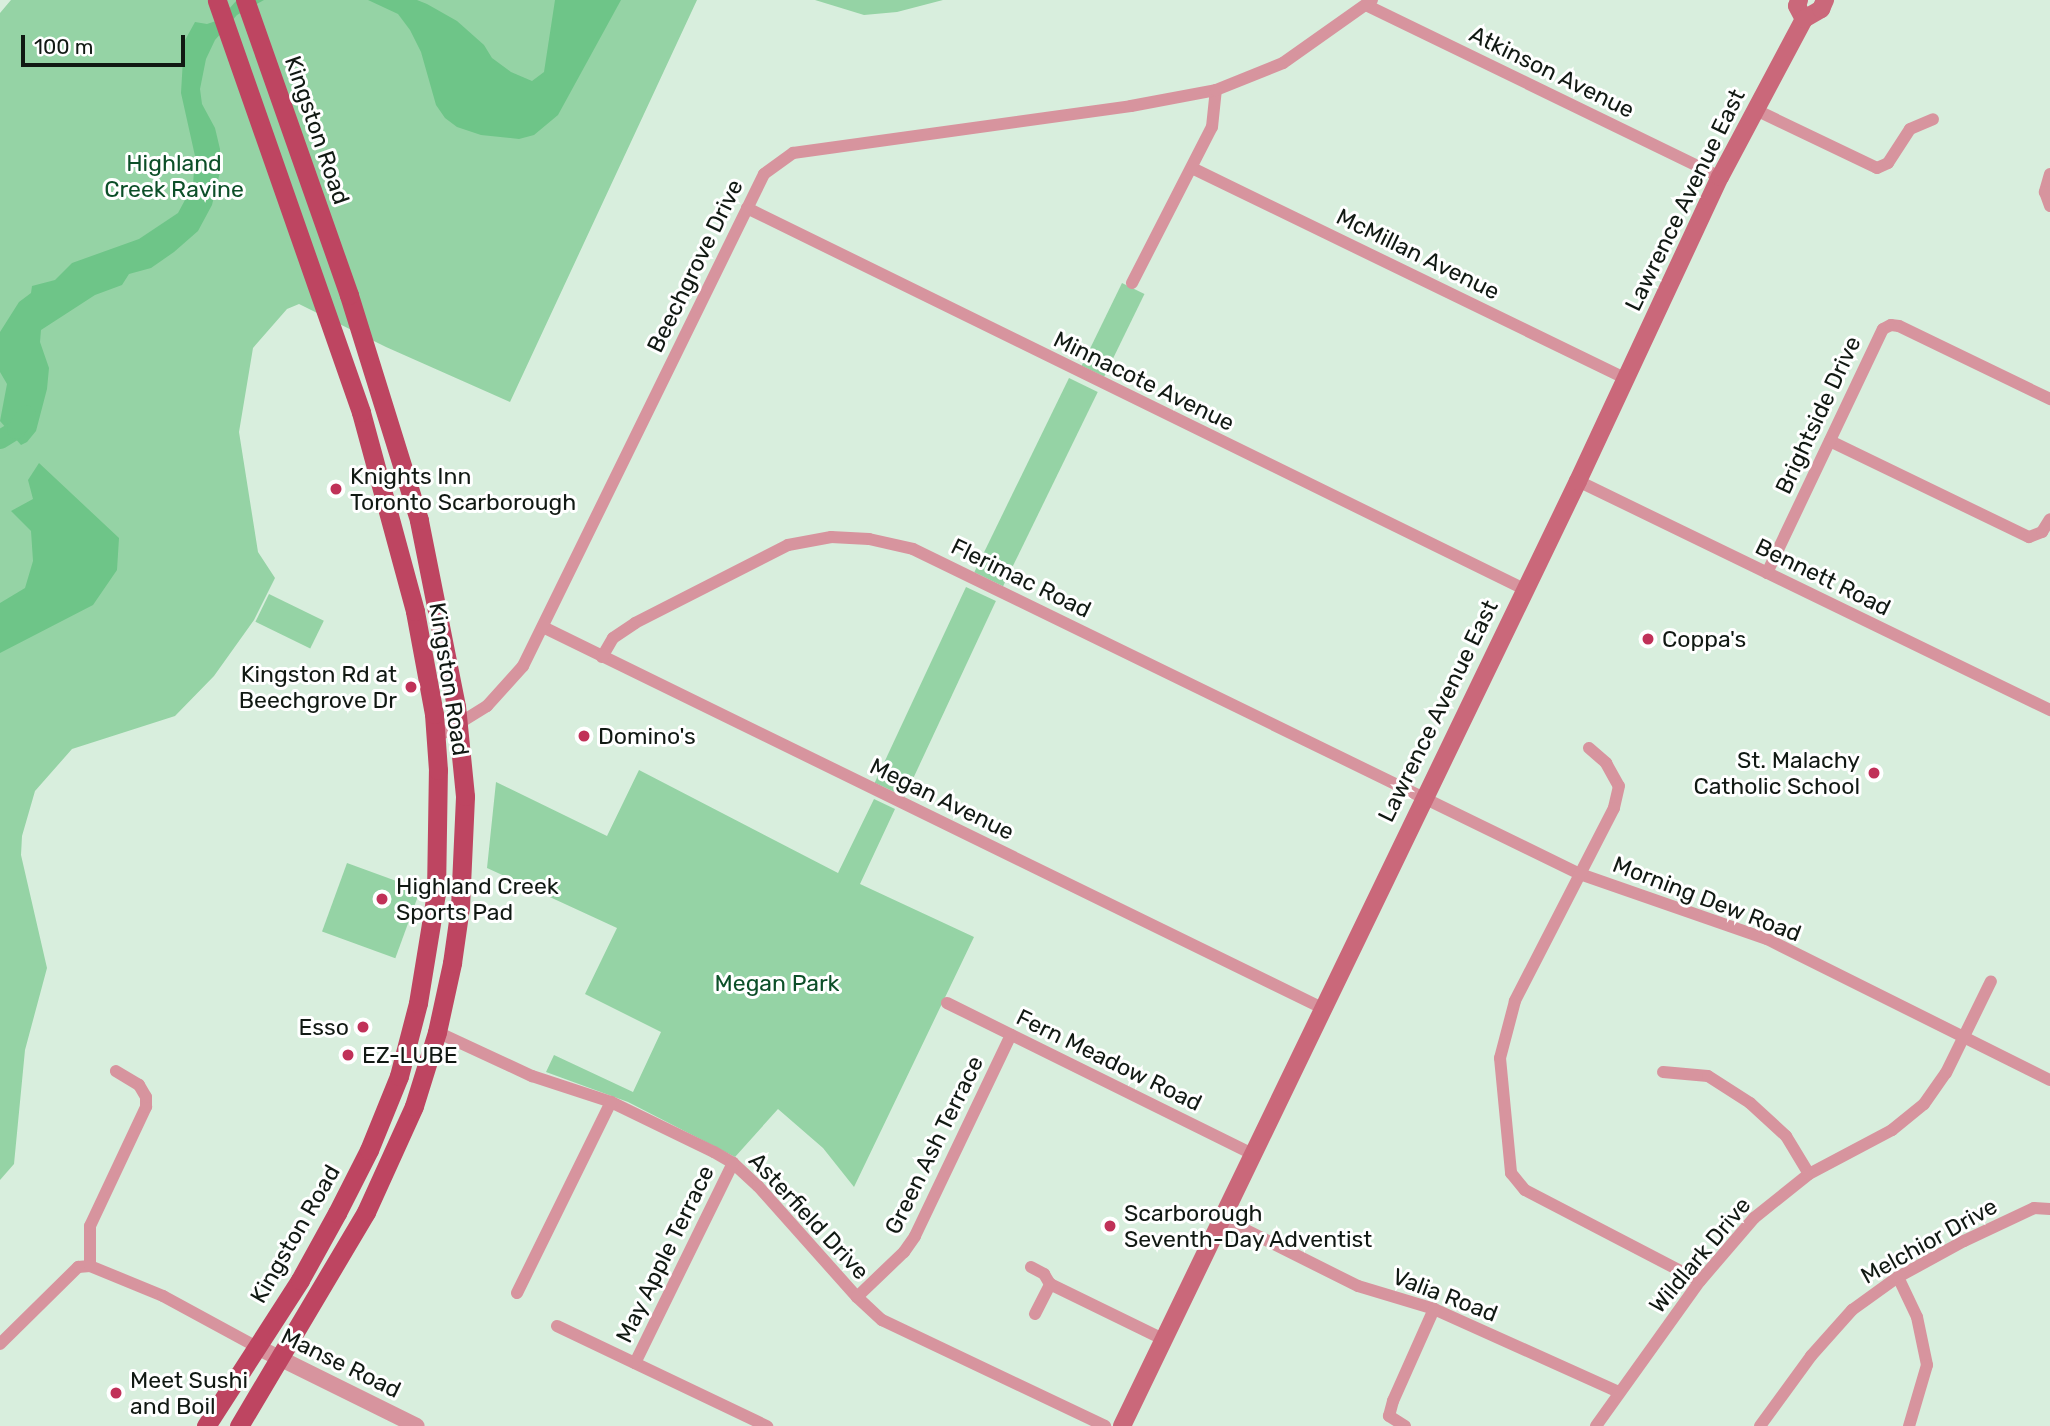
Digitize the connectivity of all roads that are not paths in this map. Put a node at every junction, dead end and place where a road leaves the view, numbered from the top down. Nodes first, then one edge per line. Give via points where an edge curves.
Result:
1 (217, 0) edge
2 (245, 0) edge
3 (1799, 0) edge
4 (1825, 0) edge
5 (1369, 2) edge
6 (1804, 19) junction
7 (1216, 90) junction
8 (1756, 110) junction
9 (1933, 119) dead end
10 (1192, 168) junction
11 (2050, 174) edge
12 (1720, 177) junction
13 (2050, 206) edge
14 (747, 208) junction
15 (1132, 283) dead end
16 (1625, 377) junction
17 (2050, 399) edge
18 (1830, 441) junction
19 (1578, 481) junction
20 (2050, 519) edge
21 (1768, 573) junction
22 (1524, 589) junction
23 (543, 626) junction
24 (602, 657) junction
25 (2050, 710) edge
26 (458, 724) junction
27 (437, 737) junction
28 (1589, 748) dead end
29 (1423, 798) junction
30 (1580, 874) junction
31 (1991, 981) dead end
32 (947, 1003) dead end
33 (1322, 1009) junction
34 (437, 1032) junction
35 (1011, 1035) junction
36 (1965, 1037) junction
37 (116, 1071) dead end
38 (1663, 1072) dead end
39 (2050, 1080) edge
40 (611, 1102) junction
41 (1253, 1154) junction
42 (733, 1163) junction
43 (1810, 1174) junction
44 (2050, 1209) edge
45 (1220, 1217) junction
46 (90, 1266) junction
47 (1031, 1266) dead end
48 (1898, 1277) junction
49 (1700, 1281) junction
50 (1050, 1284) junction
51 (517, 1293) dead end
52 (857, 1297) junction
53 (1434, 1309) junction
54 (1035, 1314) dead end
55 (557, 1326) dead end
56 (1163, 1339) junction
57 (0, 1344) edge
58 (257, 1347) junction
59 (280, 1359) junction
60 (635, 1363) junction
61 (1619, 1392) junction
62 (206, 1426) edge
63 (239, 1426) edge
64 (417, 1426) edge
65 (767, 1426) edge
66 (1105, 1426) edge
67 (1122, 1426) edge
68 (1405, 1426) edge
69 (1596, 1426) edge
70 (1760, 1426) edge
71 (1909, 1426) edge

1 - 27 main road, Kingston Road via 361,412 415,611
2 - 26 main road, Kingston Road via 327,233 419,520
3 - 6 main road
4 - 6 main road, Lawrence Avenue East via 1821,9
5 - 7 street, Beechgrove Drive via 1283,63
5 - 12 street, Atkinson Avenue
6 - 8 main road, Lawrence Avenue East
7 - 10 street via 1212,127
7 - 14 street, Beechgrove Drive via 793,153 764,174
8 - 9 street via 1877,168 1888,163 1910,129
8 - 12 main road, Lawrence Avenue East
10 - 15 street
10 - 16 street, McMillan Avenue
11 - 13 street via 2045,192
12 - 16 main road, Lawrence Avenue East
14 - 22 street, Minnacote Avenue
14 - 23 street, Beechgrove Drive
16 - 19 main road, Lawrence Avenue East
17 - 18 street, Brightside Drive via 1891,325 1878,337
18 - 20 street via 2029,537 2042,531
18 - 21 street, Brightside Drive
19 - 21 street, Bennett Road
19 - 22 main road, Lawrence Avenue East
21 - 25 street, Bennett Road
22 - 29 main road, Lawrence Avenue East
23 - 24 street, Megan Avenue
23 - 26 street, Beechgrove Drive via 511,681 487,706
24 - 29 street, Flerimac Road via 613,638 635,623 788,545 831,537 869,539 913,549
24 - 33 street, Megan Avenue
26 - 27 street, Beechgrove Drive
26 - 34 main road, Kingston Road via 465,796 460,906
27 - 58 main road, Kingston Road via 436,892 405,1054 353,1183
28 - 30 street via 1606,763 1619,786 1614,808
29 - 30 street, Morning Dew Road
29 - 33 main road, Lawrence Avenue East
30 - 36 street, Morning Dew Road via 1766,939
30 - 49 street via 1515,1001 1500,1058 1511,1173 1525,1190
31 - 36 street, Wildlark Drive
32 - 35 street, Fern Meadow Road
33 - 41 main road, Lawrence Avenue East
34 - 40 street, Asterfield Drive via 532,1076
34 - 59 main road, Kingston Road via 392,1159
35 - 41 street, Fern Meadow Road
35 - 52 street, Green Ash Terrace via 915,1236
36 - 39 street, Morning Dew Road
36 - 43 street, Wildlark Drive via 1924,1104 1892,1130
37 - 46 street via 139,1085 146,1107 90,1226
38 - 43 street via 1708,1076 1750,1103 1786,1136
40 - 42 street, Asterfield Drive
40 - 51 street
41 - 45 main road, Lawrence Avenue East
42 - 52 street, Asterfield Drive
42 - 60 street, May Apple Terrace
43 - 49 street, Wildlark Drive via 1754,1218
44 - 48 street, Melchior Drive via 2034,1208
45 - 53 street, Valia Road via 1358,1286
45 - 56 main road, Lawrence Avenue East
46 - 57 street via 78,1267
46 - 58 street, Manse Road via 163,1296
47 - 50 street
48 - 70 street, Melchior Drive via 1852,1310 1811,1356
48 - 71 street via 1917,1317 1927,1365
49 - 61 street, Wildlark Drive
50 - 54 street
50 - 56 street
52 - 66 street, Asterfield Drive via 882,1320
53 - 61 street, Valia Road
53 - 68 street via 1389,1416
55 - 60 street
56 - 67 main road, Lawrence Avenue East
58 - 59 street, Manse Road
58 - 62 main road, Kingston Road
59 - 63 main road, Kingston Road
59 - 64 street, Manse Road
60 - 65 street
61 - 69 street, Wildlark Drive

